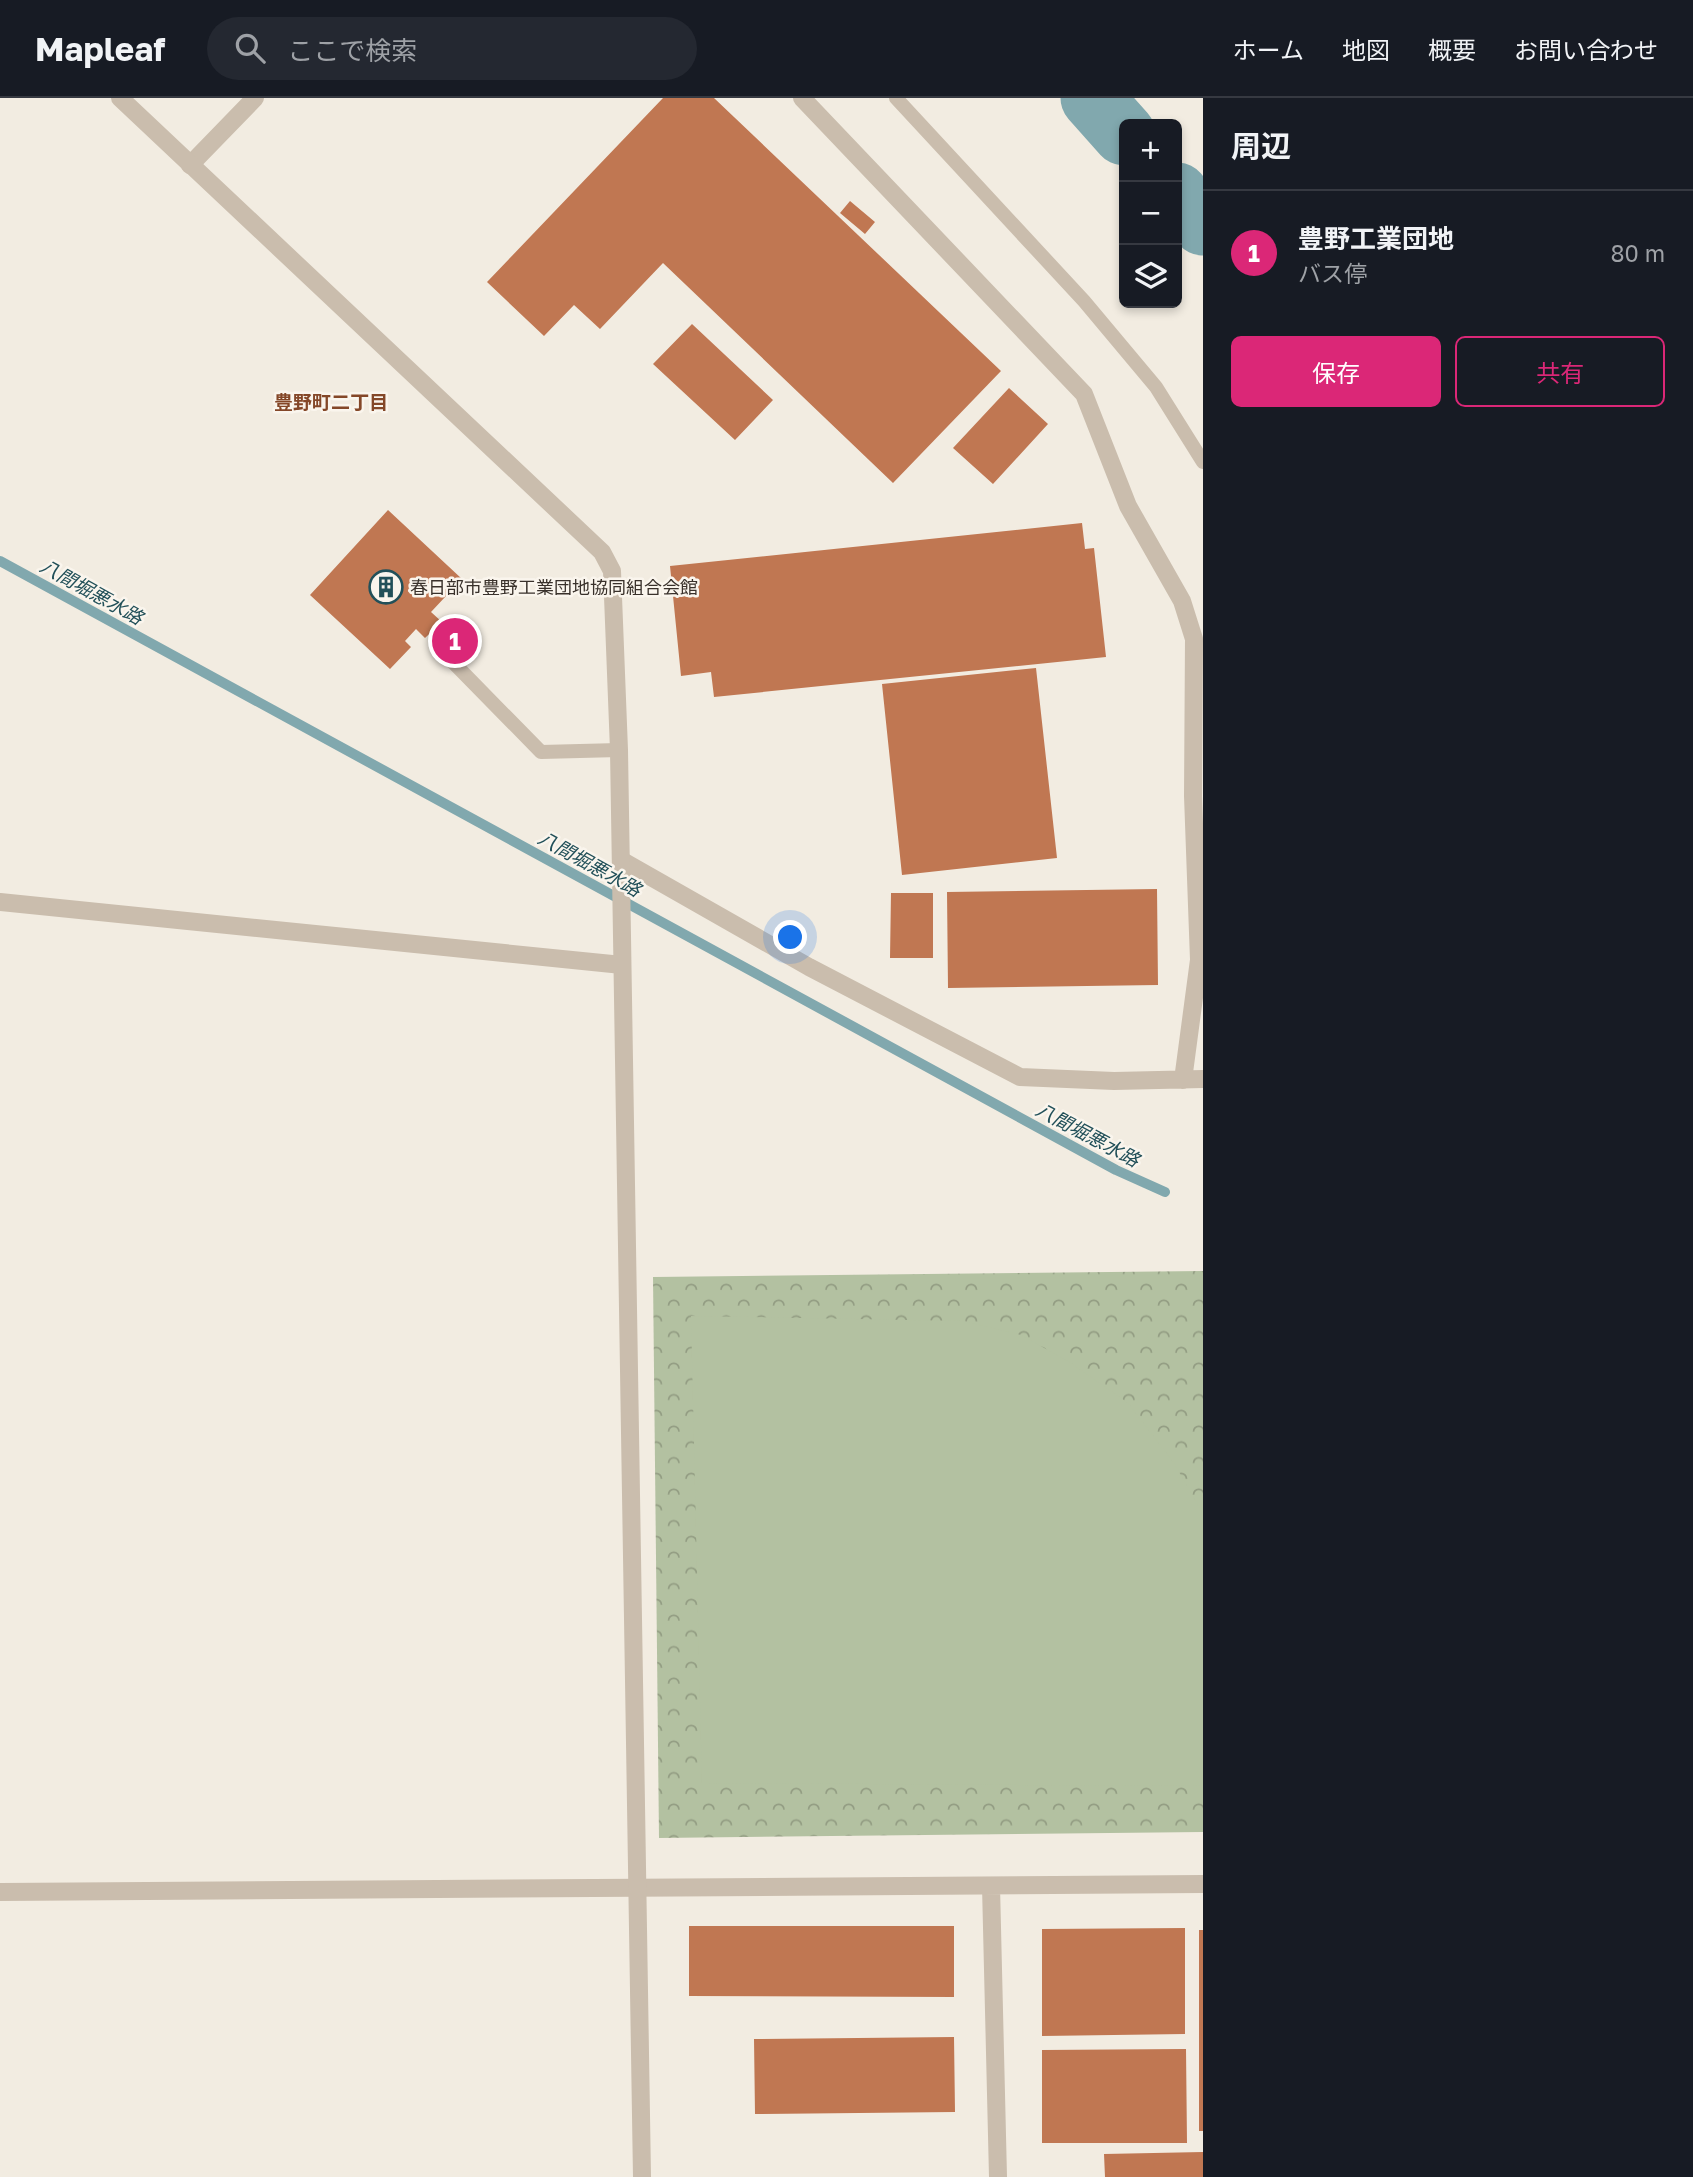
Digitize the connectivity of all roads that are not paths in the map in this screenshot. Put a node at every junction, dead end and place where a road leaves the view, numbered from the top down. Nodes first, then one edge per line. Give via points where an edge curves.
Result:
1 (120, 98) edge
2 (255, 98) edge
3 (802, 98) edge
4 (896, 98) edge
5 (190, 165) junction
6 (1203, 462) edge
7 (441, 650) dead end
8 (619, 750) junction
9 (621, 867) junction
10 (0, 902) edge
11 (622, 965) junction
12 (1203, 1079) edge
13 (1183, 1080) junction
14 (1203, 1884) edge
15 (991, 1886) junction
16 (639, 1888) junction
17 (0, 1892) edge
18 (642, 2177) edge
19 (998, 2177) edge

1 - 5 street
2 - 5 street
3 - 13 street via 1084,394 1128,506 1182,601 1194,639 1199,960
4 - 6 lane via 1092,311 1156,387
5 - 8 street via 602,552 616,594
7 - 8 lane via 541,752
8 - 9 street
9 - 11 street
9 - 13 street via 1020,1077
10 - 11 street
11 - 16 street
12 - 13 street
14 - 15 street
15 - 16 street
15 - 19 street
16 - 17 street
16 - 18 street

